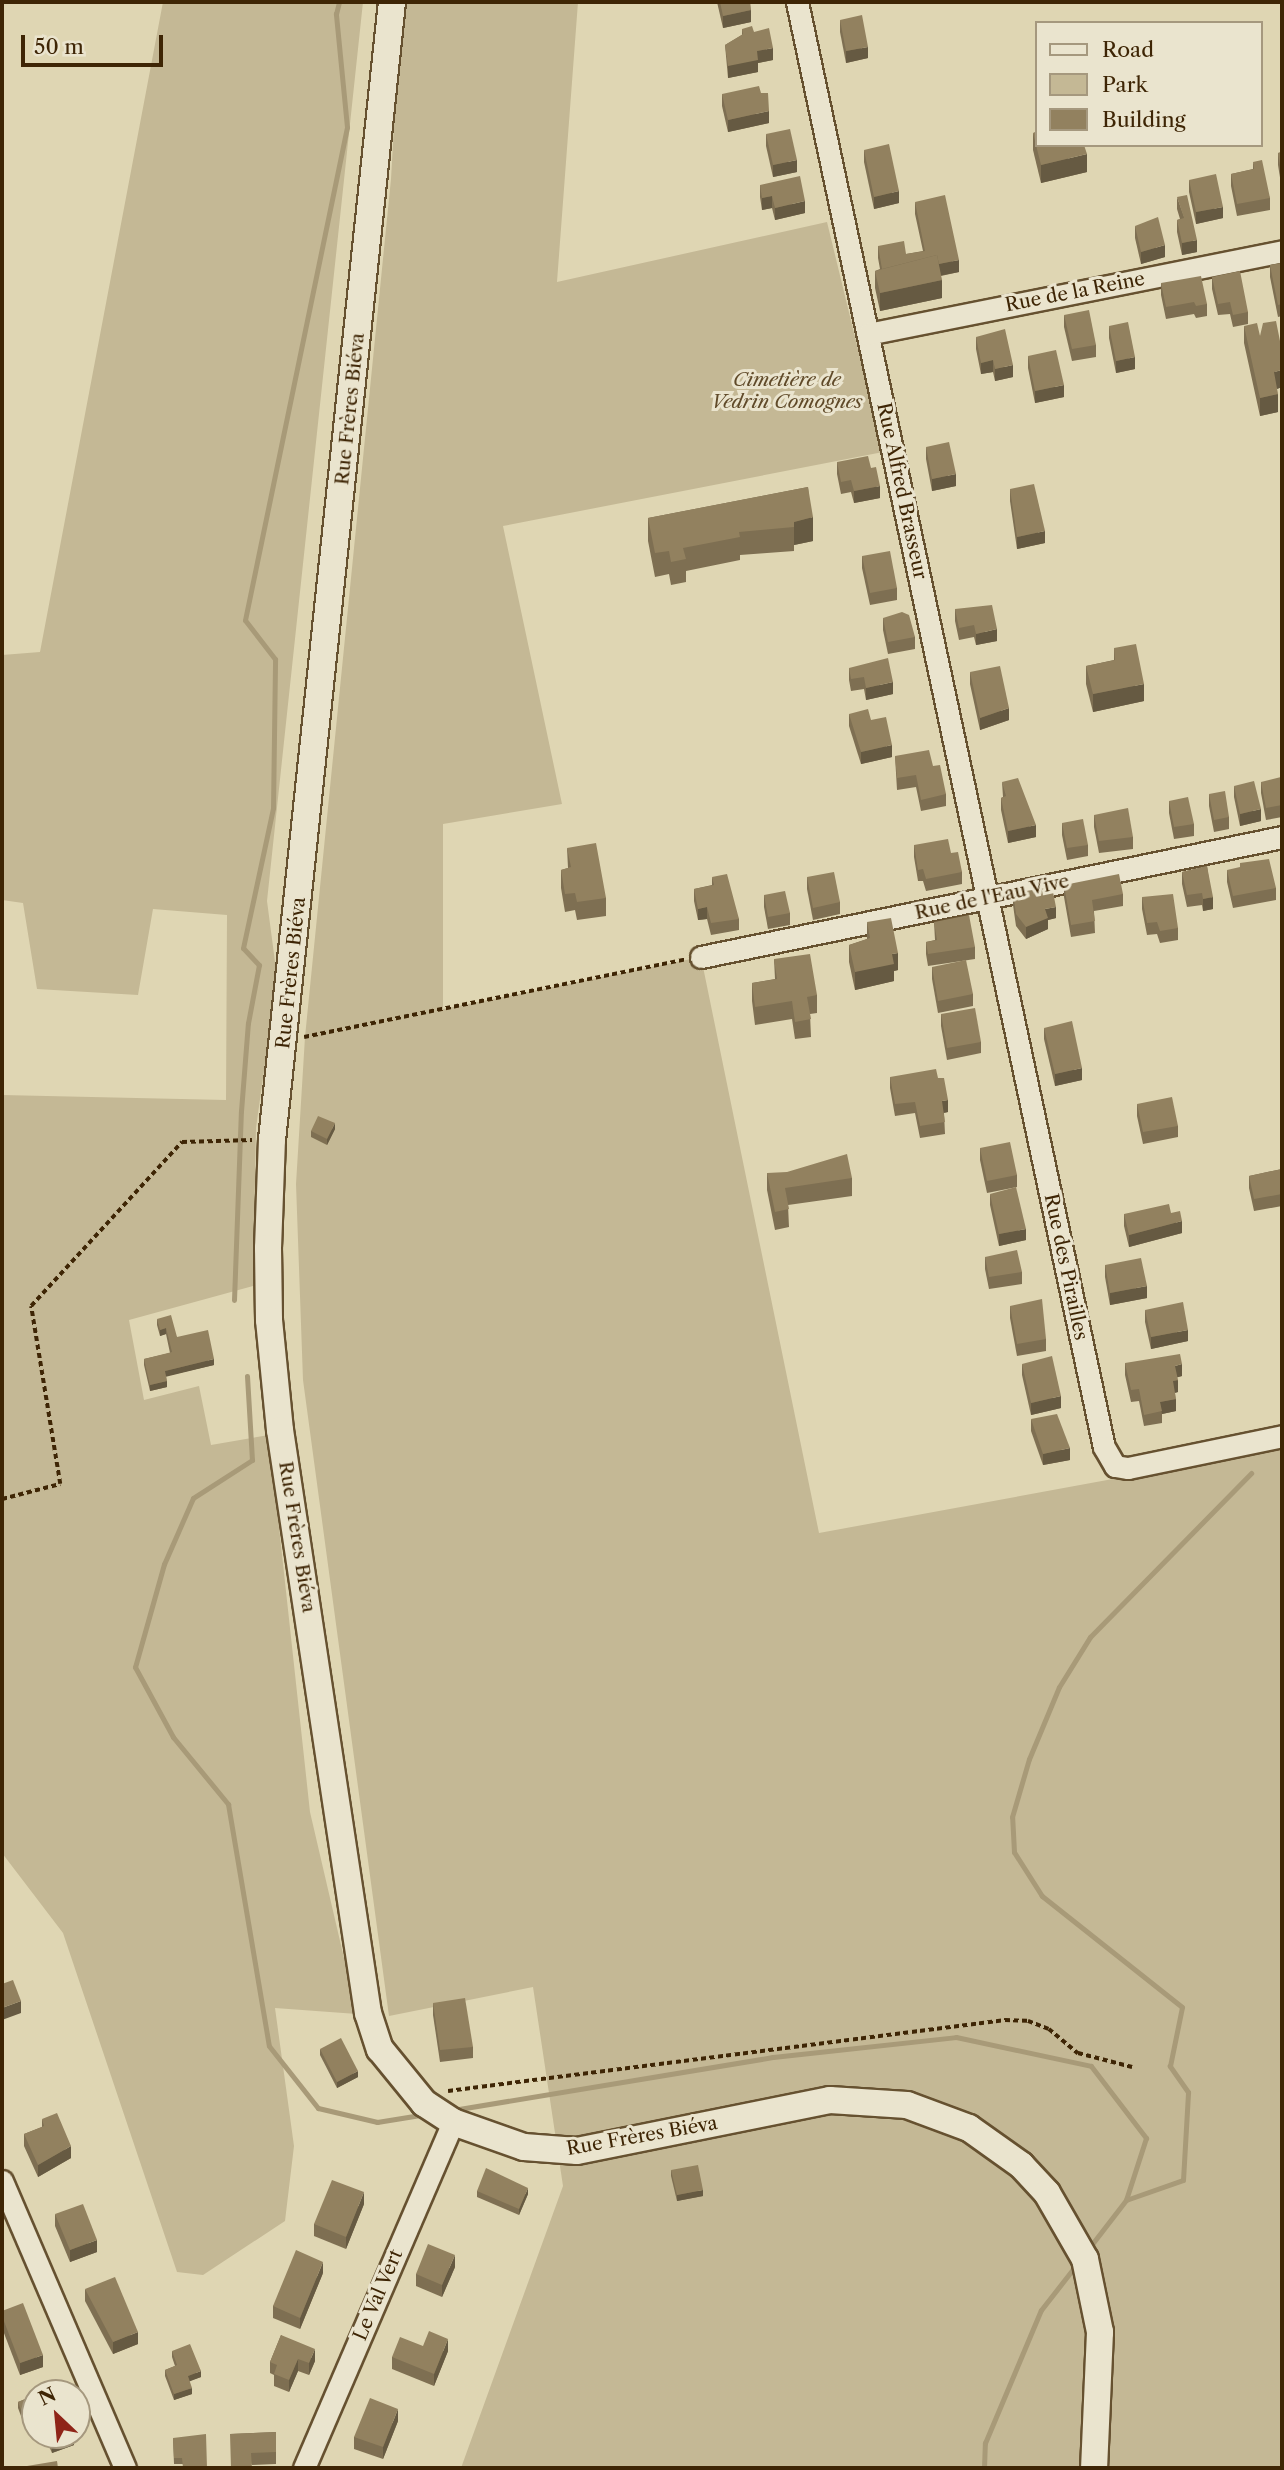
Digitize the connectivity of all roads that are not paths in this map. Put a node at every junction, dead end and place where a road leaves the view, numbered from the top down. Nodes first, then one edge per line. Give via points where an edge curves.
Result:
1 (392, 2) edge
2 (797, 2) edge
3 (1282, 251) edge
4 (868, 334) junction
5 (1282, 837) edge
6 (990, 898) junction
7 (701, 957) road end
8 (1282, 1436) edge
9 (452, 2121) junction
10 (2, 2181) edge
11 (125, 2468) edge
12 (304, 2468) edge
13 (1094, 2468) edge

1 - 9 street, Rue Frères Biéva via 272,1139 269,1320 280,1430 368,2014 380,2049
2 - 4 street, Rue Alfred Brasseur
3 - 4 street, Rue de la Reine
4 - 6 street, Rue Alfred Brasseur
5 - 6 street, Rue de l'Eau Vive
6 - 7 street, Rue de l'Eau Vive
6 - 8 street, Rue des Pirailles via 1104,1447 1115,1466 1128,1468
9 - 12 street, Le Val Vert
9 - 13 street, Rue Frères Biéva via 524,2147 577,2151 830,2100 906,2105 969,2128 1021,2165 1047,2193 1082,2254 1100,2332
10 - 11 street

